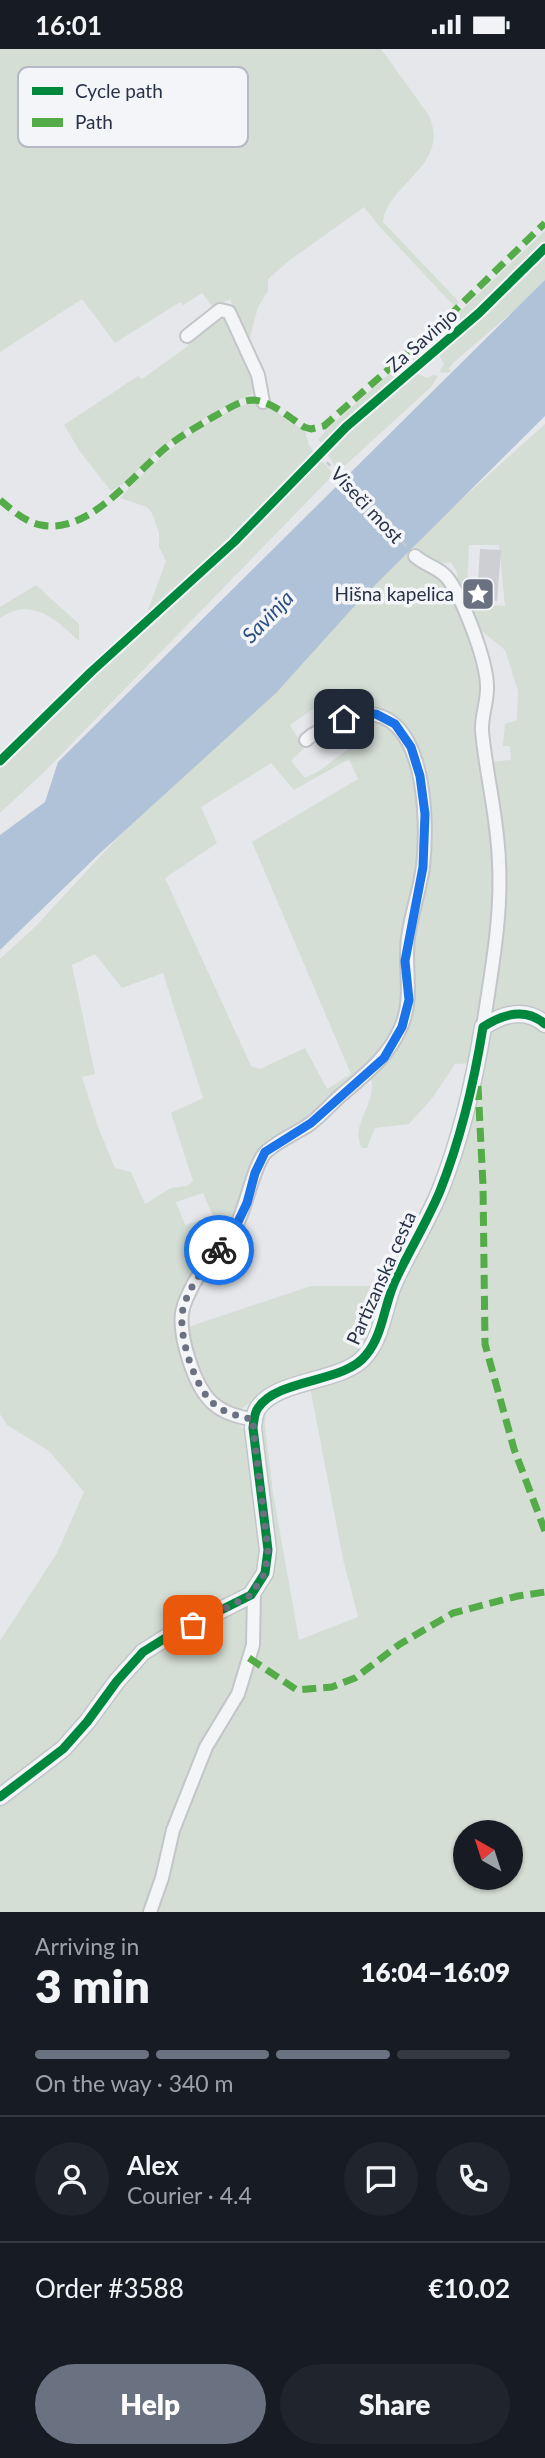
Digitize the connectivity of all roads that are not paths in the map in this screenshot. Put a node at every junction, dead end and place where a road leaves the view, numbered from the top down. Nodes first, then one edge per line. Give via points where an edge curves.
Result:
1 (187, 336) dead end
2 (263, 402) dead end
3 (415, 556) road end
4 (306, 740) dead end
5 (545, 1024) edge
6 (483, 1027) junction
7 (254, 1420) junction
8 (254, 1591) junction
9 (0, 1797) edge
10 (150, 1912) edge

1 - 2 street via 220,310 229,312 258,375
3 - 6 street via 449,579 484,663 487,687 482,728 499,862 498,910
4 - 7 street via 358,714 376,714 395,724 411,747 420,776 425,814 423,867 408,935 409,1000 402,1027 384,1058 311,1123 265,1152 236,1226 200,1273 182,1312 183,1337 205,1396 232,1415
5 - 6 street via 520,1014 499,1017
6 - 7 street, Partizanska cesta via 460,1135 440,1192 394,1284 366,1357 264,1401
7 - 8 street via 268,1550 265,1573
8 - 9 street via 143,1652 63,1749
8 - 10 street via 253,1645 238,1694 206,1747 173,1830

